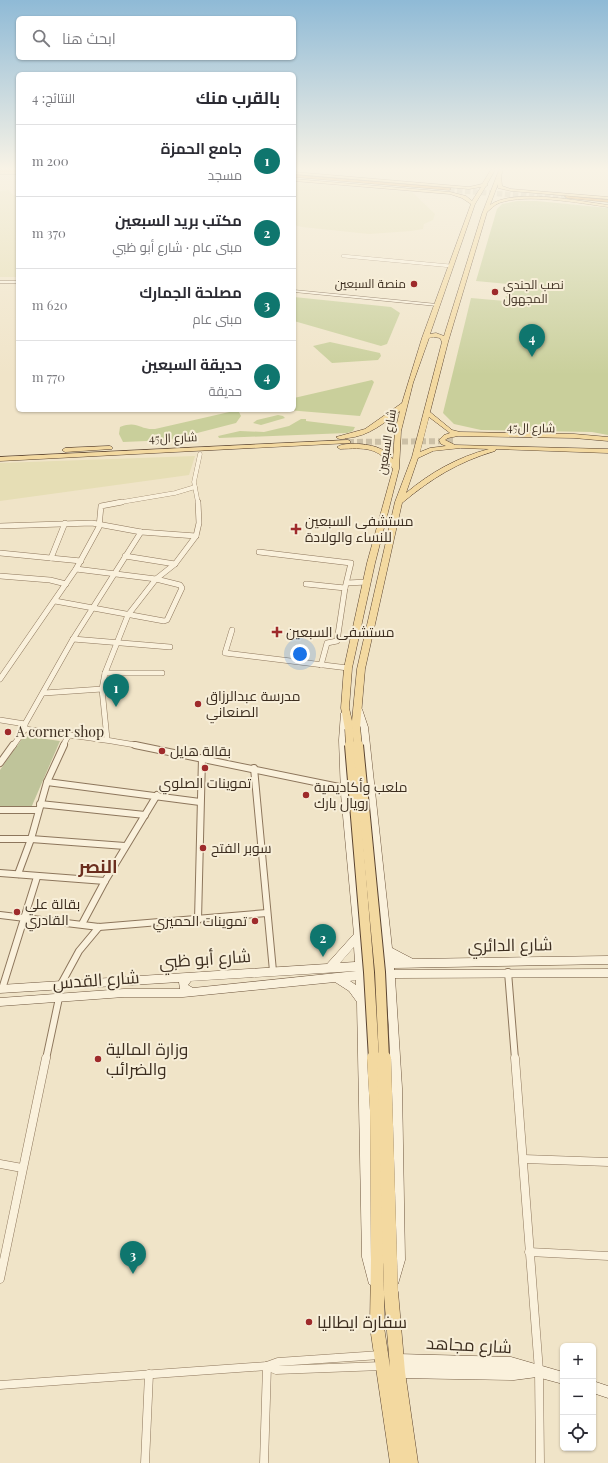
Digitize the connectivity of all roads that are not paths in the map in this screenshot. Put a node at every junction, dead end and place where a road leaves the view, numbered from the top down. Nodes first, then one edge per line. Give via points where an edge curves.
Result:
1 (460, 238) edge
2 (477, 238) edge
3 (343, 256) dead end
4 (451, 266) junction
5 (0, 280) edge
6 (16, 280) edge
7 (296, 292) edge
8 (436, 307) junction
9 (431, 323) junction
10 (450, 326) junction
11 (425, 338) junction
12 (445, 342) junction
13 (405, 404) junction
14 (426, 412) junction
15 (459, 434) junction
16 (608, 439) edge
17 (350, 441) junction
18 (608, 443) edge
19 (461, 446) junction
20 (608, 446) edge
21 (511, 447) junction
22 (608, 451) edge
23 (0, 453) edge
24 (120, 454) junction
25 (200, 454) junction
26 (415, 457) junction
27 (0, 458) edge
28 (396, 469) junction
29 (195, 487) junction
30 (399, 502) junction
31 (65, 522) junction
32 (99, 524) junction
33 (0, 526) edge
34 (141, 532) junction
35 (196, 536) junction
36 (259, 552) dead end
37 (0, 553) edge
38 (126, 556) junction
39 (51, 558) junction
40 (81, 561) junction
41 (175, 564) junction
42 (76, 569) junction
43 (114, 574) junction
44 (0, 576) edge
45 (156, 579) junction
46 (367, 582) junction
47 (66, 584) junction
48 (306, 584) dead end
49 (346, 586) junction
50 (55, 601) junction
51 (93, 608) junction
52 (128, 615) junction
53 (232, 630) dead end
54 (73, 639) junction
55 (117, 643) junction
56 (170, 647) dead end
57 (321, 665) junction
58 (348, 668) junction
59 (105, 673) junction
60 (162, 673) dead end
61 (0, 679) edge
62 (102, 689) junction
63 (44, 693) junction
64 (357, 707) junction
65 (346, 708) junction
66 (0, 720) edge
67 (25, 727) junction
68 (353, 728) junction
69 (68, 736) junction
70 (107, 738) junction
71 (202, 758) junction
72 (0, 763) edge
73 (254, 768) junction
74 (47, 782) junction
75 (344, 788) junction
76 (157, 795) junction
77 (200, 802) junction
78 (39, 807) junction
79 (0, 810) edge
80 (144, 815) junction
81 (0, 839) edge
82 (31, 839) junction
83 (126, 846) junction
84 (0, 873) edge
85 (18, 874) junction
86 (37, 877) junction
87 (105, 881) junction
88 (267, 913) junction
89 (0, 915) edge
90 (25, 918) junction
91 (198, 920) junction
92 (82, 924) junction
93 (385, 924) junction
94 (99, 927) junction
95 (358, 930) junction
96 (387, 950) junction
97 (574, 960) junction
98 (590, 960) junction
99 (608, 960) edge
100 (413, 963) junction
101 (388, 964) junction
102 (360, 966) junction
103 (332, 967) junction
104 (273, 971) junction
105 (508, 972) junction
106 (414, 973) junction
107 (574, 973) junction
108 (590, 973) junction
109 (608, 973) edge
110 (389, 975) junction
111 (361, 976) junction
112 (190, 977) junction
113 (338, 977) junction
114 (161, 979) junction
115 (60, 986) junction
116 (1, 989) edge
117 (191, 991) junction
118 (391, 992) junction
119 (159, 993) junction
120 (59, 998) junction
121 (0, 1002) edge
122 (363, 1002) junction
123 (394, 1030) junction
124 (364, 1031) junction
125 (524, 1159) junction
126 (608, 1162) edge
127 (0, 1164) edge
128 (22, 1168) junction
129 (528, 1252) junction
130 (608, 1256) edge
131 (0, 1279) edge
132 (391, 1292) junction
133 (376, 1294) junction
134 (382, 1360) junction
135 (267, 1366) junction
136 (398, 1366) junction
137 (539, 1371) junction
138 (149, 1374) junction
139 (560, 1377) edge
140 (0, 1385) edge
141 (596, 1388) edge
142 (608, 1392) edge
143 (145, 1463) edge
144 (264, 1463) edge
145 (398, 1463) edge
146 (410, 1463) edge
147 (540, 1463) edge

1 - 4 main road, شارع السبعين
2 - 10 main road, شارع السبعين
3 - 4 street
4 - 8 main road, شارع السبعين
5 - 6 main road
7 - 8 main road
8 - 9 main road, شارع السبعين
9 - 10 main road via 434,329 439,330
9 - 11 main road, شارع السبعين
10 - 12 main road, شارع السبعين
11 - 12 main road via 437,335
11 - 13 main road, شارع السبعين
12 - 14 main road, شارع السبعين
13 - 17 main road via 372,429
13 - 28 main road, شارع السبعين via 398,431
14 - 15 main road via 443,427
14 - 26 main road, شارع السبعين
15 - 16 main road
15 - 19 main road via 446,436 442,440 447,444
17 - 23 main road, شارع ال45
17 - 24 main road, شارع ال45
17 - 25 main road
17 - 28 main road via 381,450
18 - 20 main road, شارع ال45 via 564,440 453,440
19 - 21 main road
19 - 26 main road via 432,449
21 - 22 main road
21 - 30 main road via 472,454 441,469
24 - 25 main road
24 - 27 main road, شارع ال45
25 - 29 street
26 - 30 main road, شارع السبعين
28 - 46 main road, شارع السبعين
29 - 32 street via 101,506
29 - 35 street via 199,509
30 - 64 main road, شارع السبعين via 361,669
31 - 32 street
31 - 33 street
31 - 39 street
32 - 34 street
32 - 40 street
34 - 35 street
34 - 38 street
35 - 41 street
36 - 49 street via 351,563
37 - 39 street
38 - 41 street
38 - 43 street
39 - 40 street
40 - 42 street
41 - 45 street
42 - 43 street
42 - 47 street
43 - 45 street
43 - 51 street
44 - 47 street via 43,579
45 - 52 street
45 - 52 street via 182,586 167,620
46 - 49 street
46 - 58 main road, شارع السبعين
47 - 50 street
48 - 49 street
49 - 57 street via 337,641 327,643
50 - 51 street
50 - 61 street
51 - 52 street
51 - 54 street
52 - 55 street
53 - 57 street via 225,653
54 - 55 street
54 - 63 street
55 - 56 street
55 - 59 street
57 - 58 street
58 - 65 main road, شارع السبعين
59 - 60 street
59 - 62 street
62 - 63 street
62 - 70 street
63 - 67 street
64 - 68 main road, شارع السبعين
64 - 93 main road via 364,727
65 - 68 main road, شارع السبعين
65 - 75 main road via 343,730
66 - 67 street
67 - 69 street
67 - 72 street
68 - 132 main road, bridge via 380,972 387,1110
68 - 133 main road, bridge via 376,1087
69 - 70 street
69 - 74 street
70 - 71 street
71 - 73 street
71 - 77 street
73 - 75 street
73 - 88 street
74 - 76 street
74 - 78 street
75 - 95 main road
76 - 77 street
76 - 80 street
77 - 91 street
78 - 79 street
78 - 80 street
78 - 82 street
80 - 83 street
81 - 82 street
82 - 83 street
82 - 85 street
83 - 87 street
84 - 85 street
85 - 86 street
86 - 87 street
86 - 90 street
87 - 92 street
88 - 91 street
88 - 104 street
89 - 90 street
90 - 92 street
90 - 116 street
91 - 94 street
92 - 94 street
93 - 95 main road via 381,932 371,935
93 - 96 main road
94 - 115 street via 79,951
95 - 102 main road
95 - 103 main road
96 - 100 main road
96 - 101 main road
97 - 98 main road, شارع الدائري
97 - 100 main road, شارع الدائري
97 - 107 main road via 580,966 579,971
98 - 99 main road, شارع الدائري
98 - 108 main road via 584,964 585,970
100 - 101 main road, شارع أبو ظبي
101 - 102 main road, شارع أبو ظبي
101 - 110 main road
102 - 103 main road, شارع أبو ظبي
102 - 111 main road
103 - 104 main road, شارع أبو ظبي
104 - 112 main road, شارع أبو ظبي
105 - 106 main road, شارع الدائري
105 - 107 main road, شارع الدائري
105 - 125 street
106 - 110 main road
106 - 118 main road via 395,982
107 - 108 main road, شارع الدائري
108 - 109 main road, شارع الدائري
110 - 111 main road
110 - 118 main road
111 - 113 main road
111 - 122 main road
112 - 114 main road, شارع أبو ظبي
112 - 117 main road via 183,984 185,989
113 - 117 main road, شارع القدس
113 - 122 main road via 352,988
114 - 115 main road, شارع أبو ظبي
114 - 119 main road via 167,983 167,987
115 - 116 main road, شارع أبو ظبي
117 - 119 main road, شارع القدس
118 - 123 main road
119 - 120 main road, شارع القدس
120 - 121 main road, شارع القدس
120 - 128 street
122 - 124 main road
123 - 124 main road via 388,1022 375,1019
123 - 132 main road via 398,1111 399,1260
124 - 133 main road via 368,1257
125 - 126 street
125 - 129 street
127 - 128 street
128 - 131 street
129 - 130 street
129 - 137 street
132 - 136 main road
133 - 134 main road
134 - 135 street via 276,1370
134 - 145 main road
135 - 138 street
135 - 144 street
136 - 137 main road, شارع مجاهد via 514,1374
136 - 146 main road
137 - 139 main road, شارع مجاهد
137 - 147 street
138 - 140 street
138 - 143 street
141 - 142 main road

